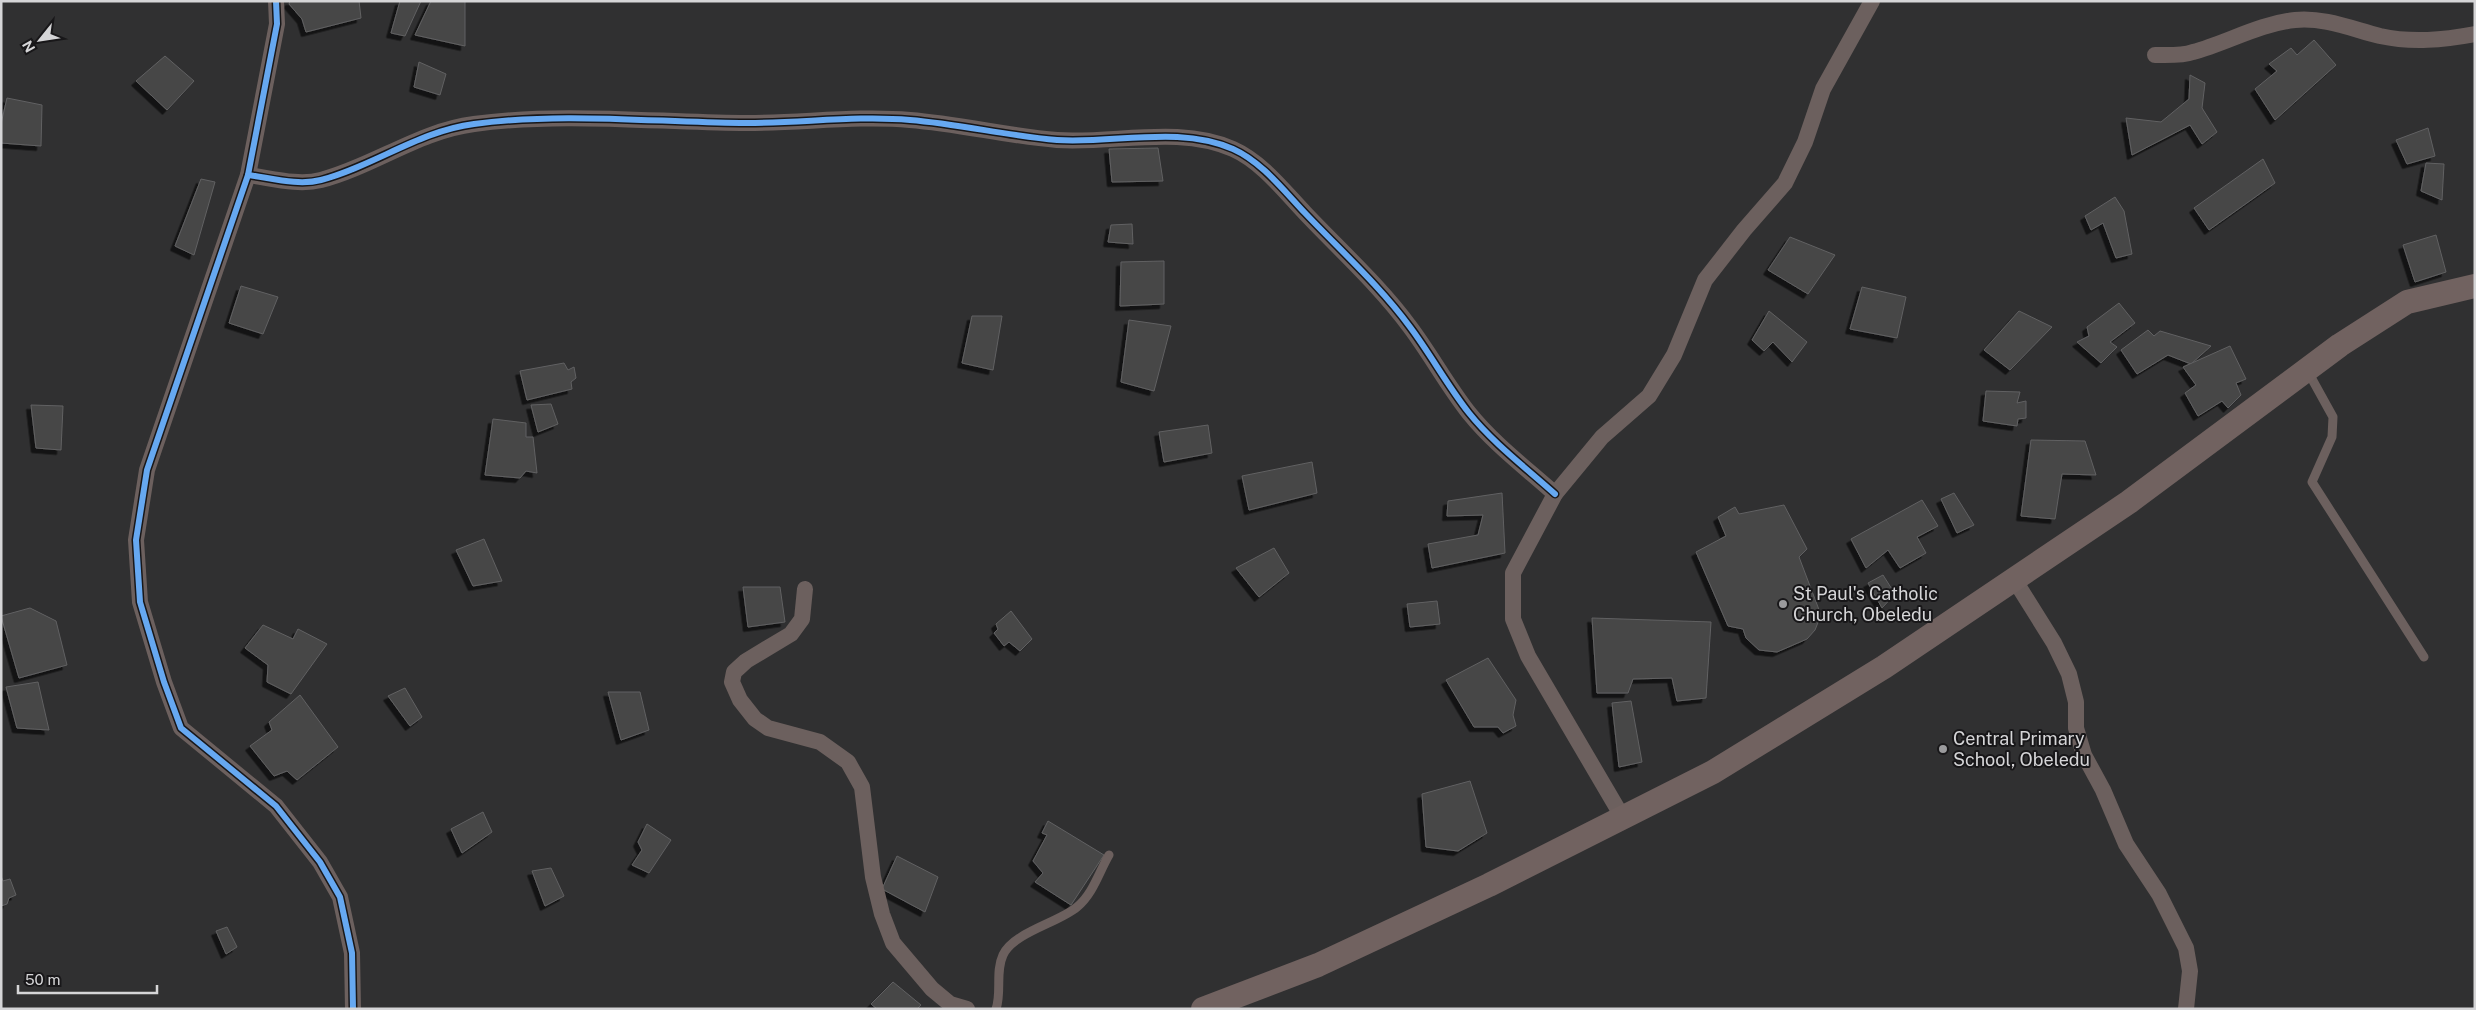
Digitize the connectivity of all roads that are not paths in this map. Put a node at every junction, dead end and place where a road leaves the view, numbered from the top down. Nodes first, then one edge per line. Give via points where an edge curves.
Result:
1 (276, 1) edge
2 (1872, 1) edge
3 (2475, 34) edge
4 (2155, 56) dead end
5 (248, 175) junction
6 (2475, 286) edge
7 (2306, 370) junction
8 (1555, 494) junction
9 (2014, 579) junction
10 (805, 589) dead end
11 (2424, 657) dead end
12 (1623, 818) junction
13 (1109, 855) dead end
14 (353, 1009) edge
15 (967, 1009) edge
16 (996, 1009) edge
17 (1203, 1009) edge
18 (2186, 1009) edge

1 - 5 street via 277,24
2 - 8 street via 1823,89 1806,142 1785,183 1705,280 1674,355 1649,396 1602,437
3 - 4 street via 2445,40 2405,40 2342,24 2296,20 2241,33 2192,53
5 - 8 street via 294,182 319,181 460,125 515,118 578,116 744,123 910,120 1056,140 1092,142 1133,137 1192,138 1234,149 1267,172 1388,300 1412,329 1471,416
5 - 14 street via 148,470 136,540 140,602 181,728 276,806 320,862 340,897 352,953
6 - 7 main road via 2407,302
7 - 9 main road via 2129,502
7 - 11 lane via 2333,417 2332,437 2312,482
8 - 12 street via 1513,574 1513,620 1528,656
9 - 12 main road via 1884,667 1713,772
9 - 18 street via 2054,643 2069,674 2076,702 2076,728 2084,755 2126,844 2159,894 2186,948 2190,971
10 - 15 street via 802,619 791,634 746,661 734,672 732,682 740,700 761,724 820,742 848,762 862,787 874,877 882,914 893,943 932,989 950,1004
12 - 17 main road via 1489,886 1318,965
13 - 16 lane via 1094,885 1076,907 1020,938 1003,955

